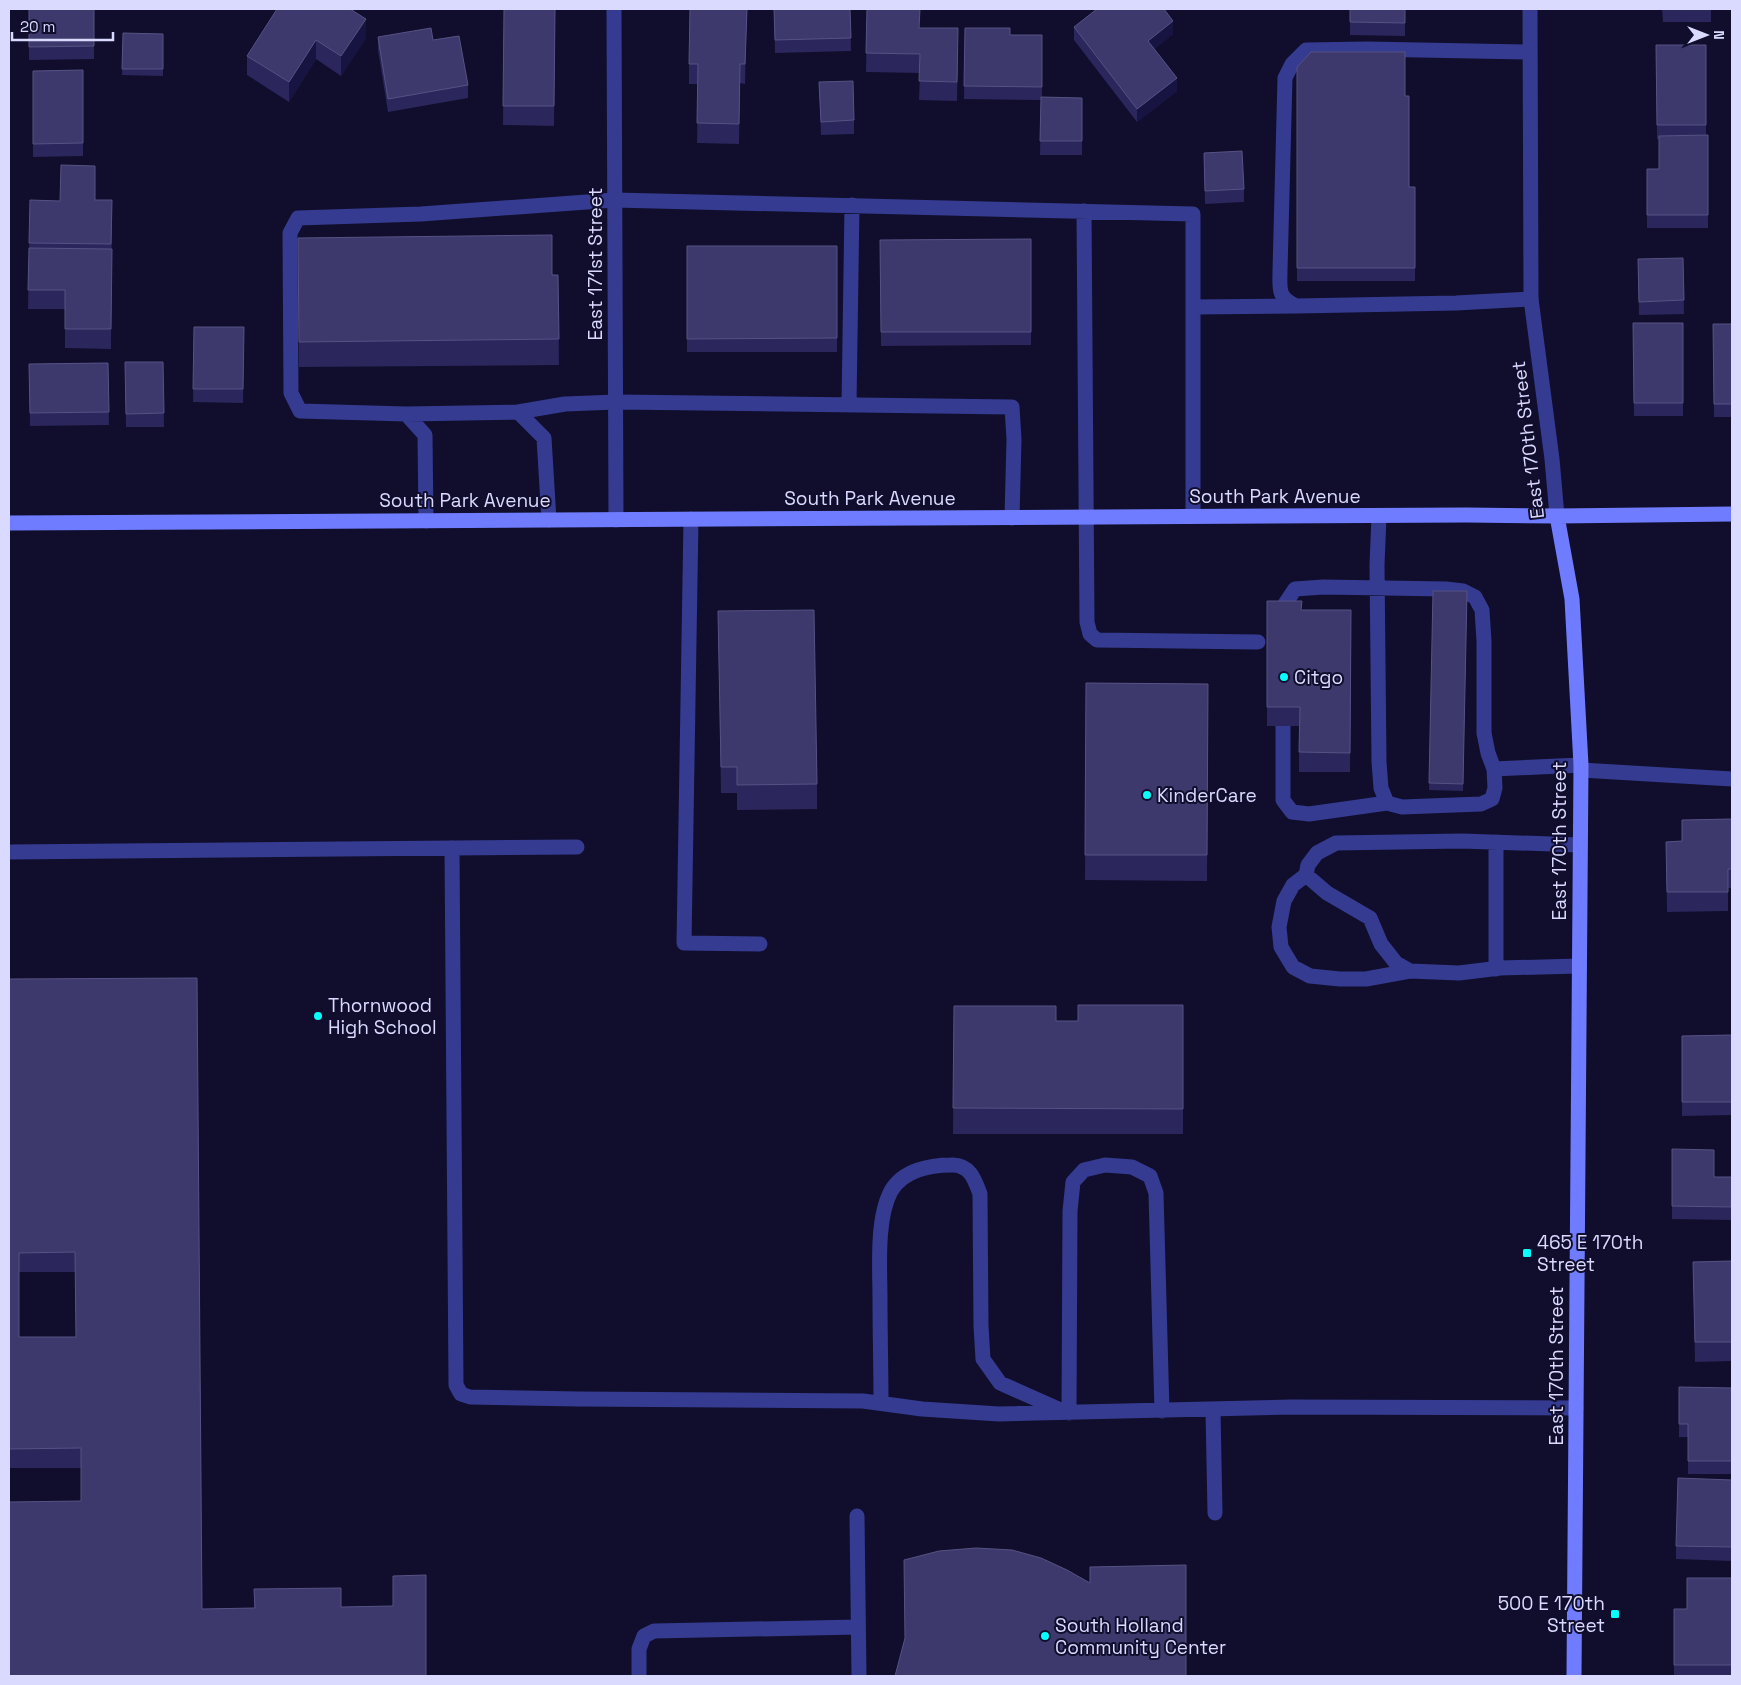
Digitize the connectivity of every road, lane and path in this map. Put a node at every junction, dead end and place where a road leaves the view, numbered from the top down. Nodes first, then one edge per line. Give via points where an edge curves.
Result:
1 (614, 9) edge
2 (1530, 9) edge
3 (1529, 52) junction
4 (614, 200) junction
5 (852, 205) junction
6 (1084, 211) junction
7 (1531, 299) junction
8 (1296, 306) junction
9 (1193, 307) junction
10 (616, 402) junction
11 (849, 405) junction
12 (518, 412) junction
13 (406, 414) junction
14 (1732, 514) edge
15 (1193, 516) junction
16 (1379, 516) junction
17 (1557, 516) junction
18 (1087, 517) junction
19 (1012, 518) junction
20 (691, 519) junction
21 (549, 520) junction
22 (616, 520) junction
23 (426, 521) junction
24 (9, 523) edge
25 (1378, 589) junction
26 (1284, 630) edge
27 (1258, 642) dead end
28 (1283, 688) edge
29 (1580, 768) junction
30 (1494, 769) junction
31 (1732, 779) edge
32 (1387, 803) junction
33 (1496, 842) junction
34 (1580, 845) junction
35 (577, 847) dead end
36 (452, 848) junction
37 (9, 852) edge
38 (1306, 875) junction
39 (760, 944) dead end
40 (1579, 966) junction
41 (1496, 969) junction
42 (1410, 971) junction
43 (881, 1403) junction
44 (1576, 1408) junction
45 (1213, 1410) junction
46 (1162, 1411) junction
47 (1069, 1413) junction
48 (1215, 1513) dead end
49 (857, 1516) dead end
50 (858, 1627) junction
51 (639, 1676) edge
52 (858, 1676) edge
53 (1574, 1676) edge

1 - 4 street, East 171st Street
2 - 3 street, East 170th Street
3 - 7 street, East 170th Street
3 - 8 street via 1306,50 1292,64 1285,78 1280,271 1281,293 1286,301
4 - 5 street
4 - 10 street, East 171st Street
4 - 13 street via 421,214 298,218 290,233 291,393 300,411
5 - 6 street
5 - 11 street
6 - 9 street via 1193,214
6 - 18 street
7 - 8 street
7 - 17 street, East 170th Street
8 - 9 street
9 - 15 street
10 - 11 street
10 - 12 street via 565,404
10 - 22 street, East 171st Street
11 - 19 street via 1012,407
12 - 13 street
12 - 21 street via 544,438
13 - 23 street via 425,436
14 - 17 street, South Park Avenue
15 - 16 street, South Park Avenue
15 - 18 street, South Park Avenue
16 - 17 street, South Park Avenue
16 - 25 street
17 - 29 street, East 170th Street via 1572,599
18 - 19 street, South Park Avenue
18 - 27 street via 1087,622 1090,634 1097,640
19 - 20 street, South Park Avenue
20 - 22 street, South Park Avenue
20 - 39 street via 684,943
21 - 22 street, South Park Avenue
21 - 23 street, South Park Avenue
23 - 24 street, South Park Avenue
25 - 26 street via 1295,589 1285,604
25 - 30 street via 1446,589 1475,596 1482,610 1484,733
25 - 32 street via 1381,788
28 - 32 street via 1283,800 1292,812 1309,814
29 - 30 street
29 - 31 street
29 - 34 street, East 170th Street
30 - 32 street via 1492,799 1480,804 1402,807
33 - 34 street
33 - 38 street via 1336,843 1316,853
33 - 41 street
34 - 40 street, East 170th Street
35 - 36 street
36 - 37 street
36 - 43 street via 456,1385 461,1394 470,1397 578,1400
38 - 42 street via 1327,893 1370,918 1381,944 1396,963
38 - 42 street via 1293,885 1284,901 1280,927 1281,946 1293,967 1310,976 1340,979 1366,979
40 - 41 street
40 - 44 street, East 170th Street
41 - 42 street via 1459,973
43 - 47 street via 999,1414
43 - 47 street via 880,1258 883,1211 892,1189 908,1175 931,1165 958,1164 973,1174 980,1194 983,1359 1000,1383
44 - 45 street
44 - 53 street, East 170th Street
45 - 46 street
45 - 48 street
46 - 47 street
46 - 47 street via 1156,1193 1150,1176 1132,1167 1105,1165 1084,1170 1073,1182
49 - 50 street
50 - 51 street via 654,1630 644,1636 639,1649
50 - 52 street

